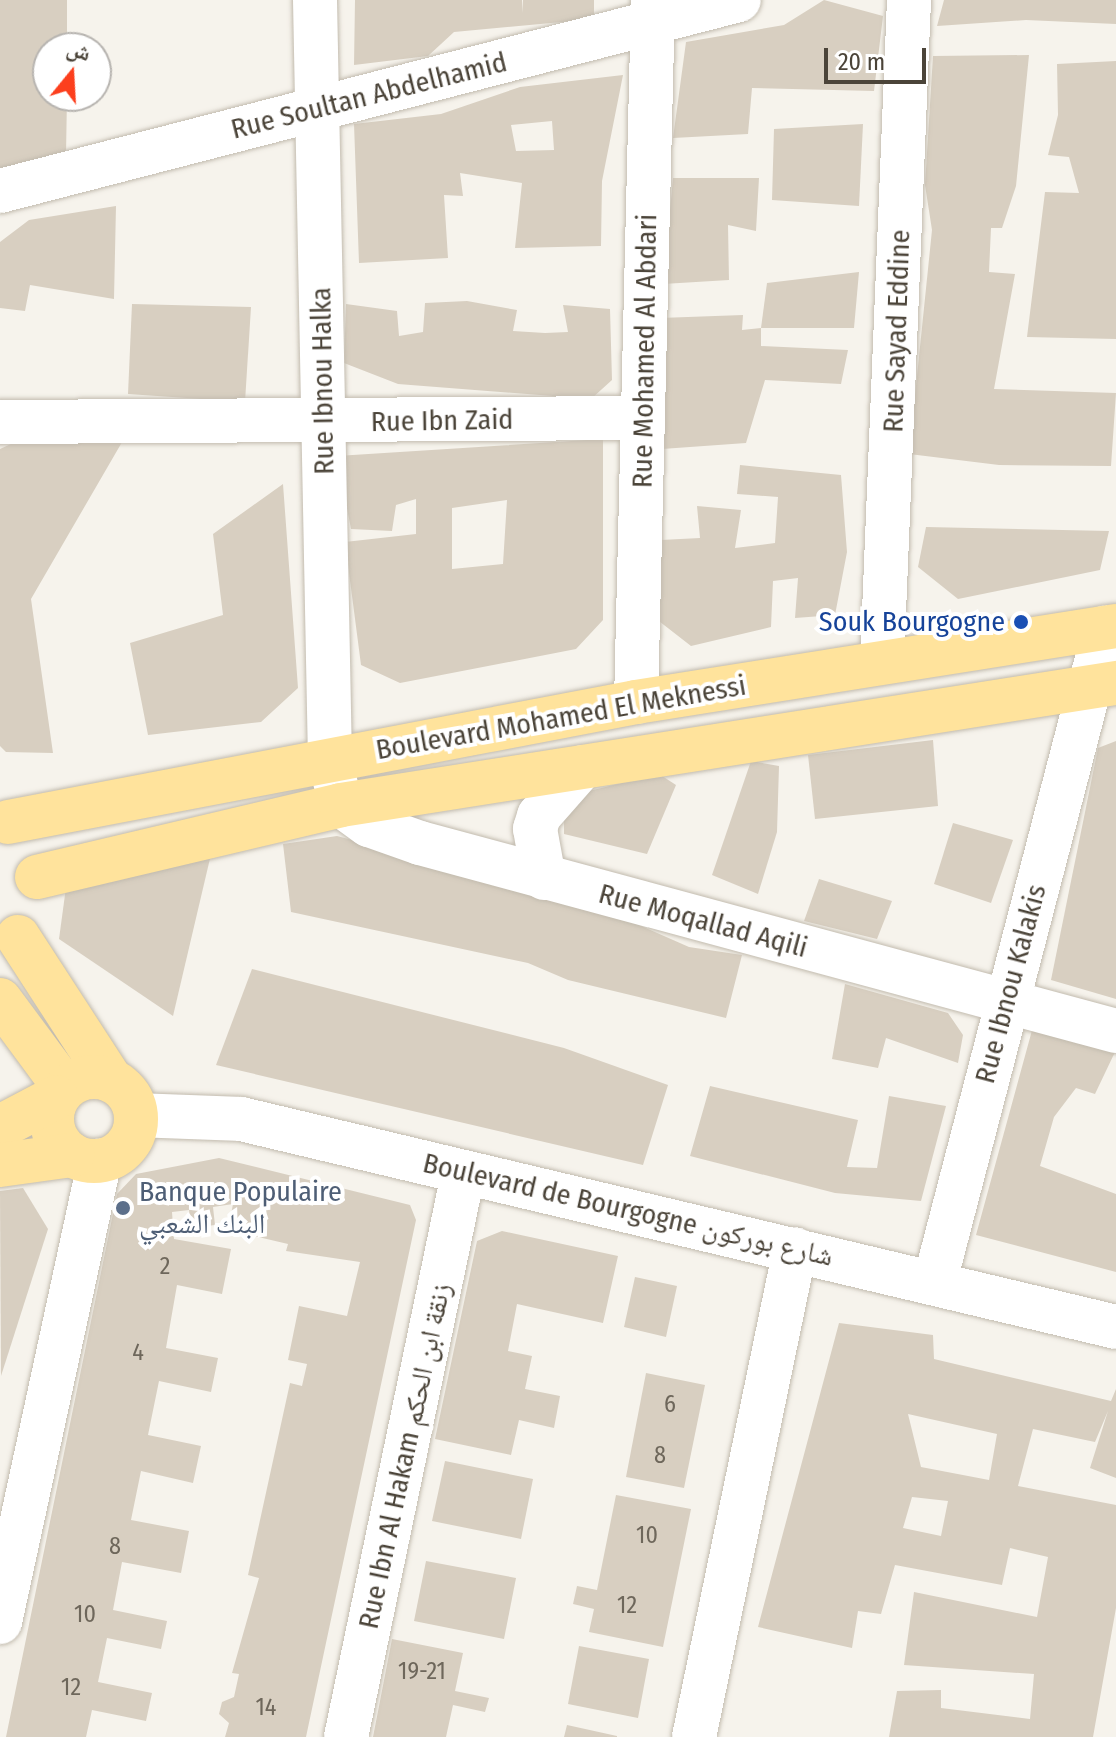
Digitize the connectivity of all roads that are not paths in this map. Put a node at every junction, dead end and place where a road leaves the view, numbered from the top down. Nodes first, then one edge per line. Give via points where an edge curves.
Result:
1 (315, 0) edge
2 (739, 0) edge
3 (909, 0) edge
4 (653, 12) edge
5 (317, 109) junction
6 (0, 191) edge
7 (643, 418) junction
8 (0, 422) edge
9 (324, 423) junction
10 (1110, 627) edge
11 (882, 661) junction
12 (1103, 686) edge
13 (636, 702) junction
14 (330, 761) junction
15 (582, 767) junction
16 (341, 805) junction
17 (4, 819) edge
18 (37, 877) junction
19 (544, 878) junction
20 (9, 943) edge
21 (0, 1000) edge
22 (1005, 1001) junction
23 (1116, 1031) edge
24 (111, 1080) junction
25 (61, 1092) junction
26 (137, 1115) junction
27 (0, 1127) edge
28 (86, 1158) junction
29 (0, 1165) edge
30 (463, 1174) junction
31 (795, 1249) junction
32 (935, 1281) junction
33 (1116, 1327) edge
34 (0, 1622) edge
35 (346, 1737) edge
36 (694, 1737) edge

1 - 5 street, Rue Ibnou Halka
2 - 4 street, Rue Soultan Abdelhamid
3 - 11 street, Rue Sayad Eddine
4 - 5 street, Rue Soultan Abdelhamid
4 - 7 street, Rue Mohamed Al Abdari
5 - 6 street, Rue Soultan Abdelhamid
5 - 9 street, Rue Ibnou Halka
7 - 9 street, Rue Ibn Zaid
7 - 13 street, Rue Mohamed Al Abdari
8 - 9 street, Rue Ibn Zaid
9 - 14 street, Rue Ibnou Halka
10 - 11 main road, Boulevard Mohamed El Meknessi
10 - 12 street, Rue Ibnou Kalakis
11 - 13 main road, Boulevard Mohamed El Meknessi
12 - 15 main road, Boulevard Mohamed El Meknessi
12 - 22 street, Rue Ibnou Kalakis
13 - 14 main road, Boulevard Mohamed El Meknessi
14 - 16 street
14 - 17 main road, Boulevard Mohamed El Meknessi
15 - 16 main road, Boulevard Mohamed El Meknessi
15 - 19 street via 539,816 535,829
16 - 18 main road, Boulevard Mohamed El Meknessi
16 - 19 street, Rue Moqallad Aqili via 394,836
17 - 18 main road via 25,840
18 - 20 main road via 32,914
19 - 22 street, Rue Moqallad Aqili
20 - 24 main road
21 - 25 main road
22 - 23 street, Rue Moqallad Aqili
22 - 32 street, Rue Ibnou Kalakis
24 - 25 main road via 87,1076
24 - 26 main road via 124,1088
25 - 27 main road
25 - 28 main road via 55,1135
26 - 28 main road via 130,1143
26 - 30 street, Boulevard de Bourgogne شارع بوركون via 241,1119
28 - 29 main road
28 - 34 street
30 - 31 street, Boulevard de Bourgogne شارع بوركون
30 - 35 street, Rue Ibn Al Hakam زنقة ابن الحكم
31 - 32 street, Boulevard de Bourgogne شارع بوركون
31 - 36 street
32 - 33 street, Boulevard de Bourgogne شارع بوركون

